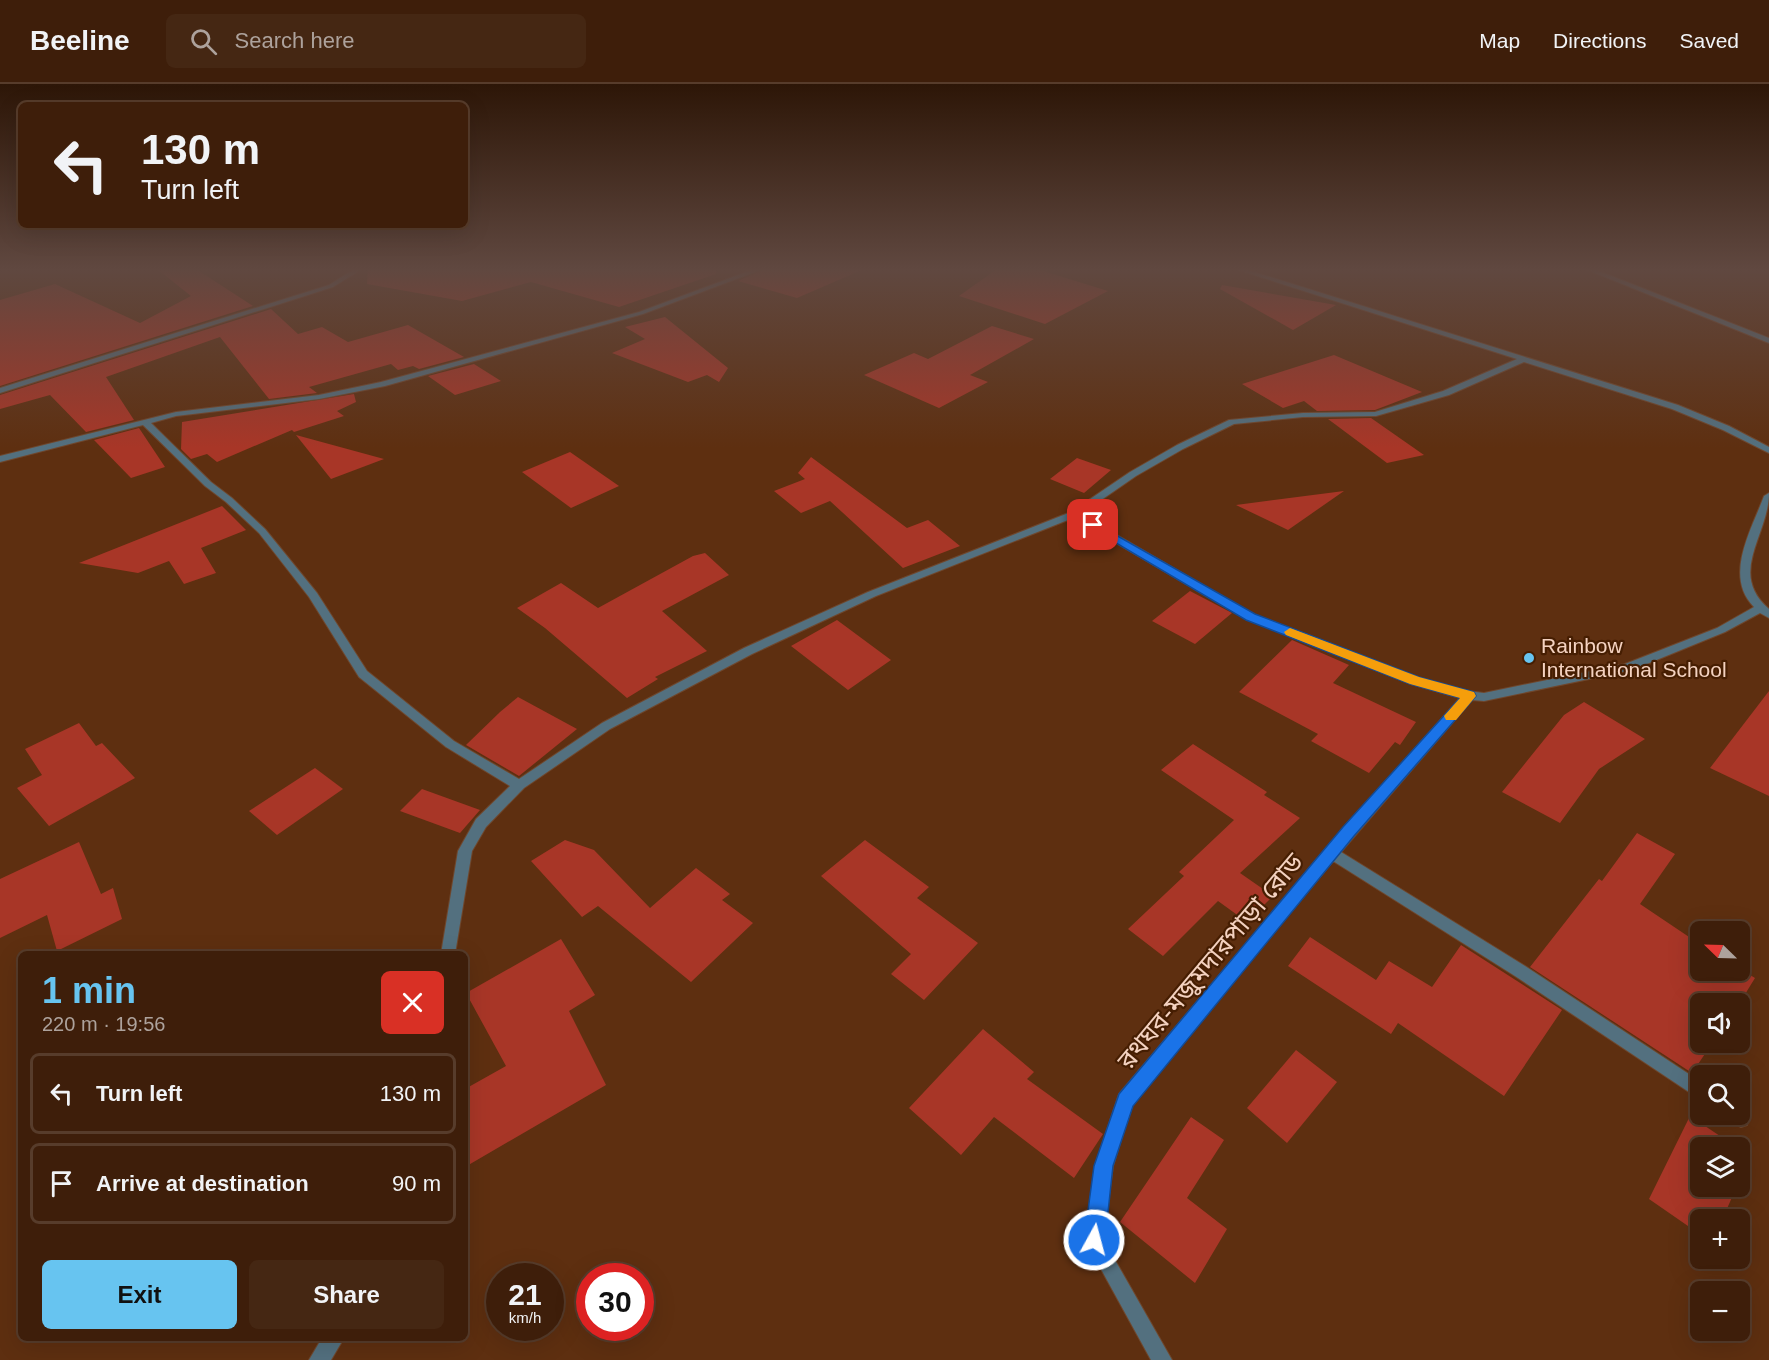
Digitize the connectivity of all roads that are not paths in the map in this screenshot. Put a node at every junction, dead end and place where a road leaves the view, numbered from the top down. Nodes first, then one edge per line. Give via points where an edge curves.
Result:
1 (199, 329) edge
2 (584, 329) edge
3 (1424, 329) edge
4 (1738, 329) edge
5 (1769, 341) edge
6 (1522, 360) junction
7 (0, 391) edge
8 (145, 422) junction
9 (1769, 450) edge
10 (0, 459) edge
11 (1769, 496) edge
12 (1074, 514) junction
13 (1764, 612) edge
14 (1469, 696) junction
15 (519, 785) junction
16 (1332, 853) junction
17 (448, 951) edge
18 (1690, 1085) edge
19 (332, 1341) edge
20 (319, 1360) edge
21 (1162, 1360) edge

1 - 7 street
2 - 8 street via 382,384 319,397 211,408
3 - 6 street
4 - 5 street
6 - 9 street via 1675,407
6 - 12 street via 1446,393 1376,414 1303,415 1232,422 1133,474
8 - 10 street
8 - 15 street via 262,531 313,595 363,674 450,744
11 - 13 street via 1748,544 1744,583
12 - 14 street via 1250,617 1414,681
12 - 15 street via 872,594 748,651 606,726
13 - 14 street via 1628,667 1484,697
14 - 16 street, রথঘর-মজুমদারপাড়া রোড
15 - 17 street via 481,823 465,851
16 - 18 street
16 - 21 street, রথঘর-মজুমদারপাড়া রোড via 1125,1100 1104,1166 1094,1240
19 - 20 street

